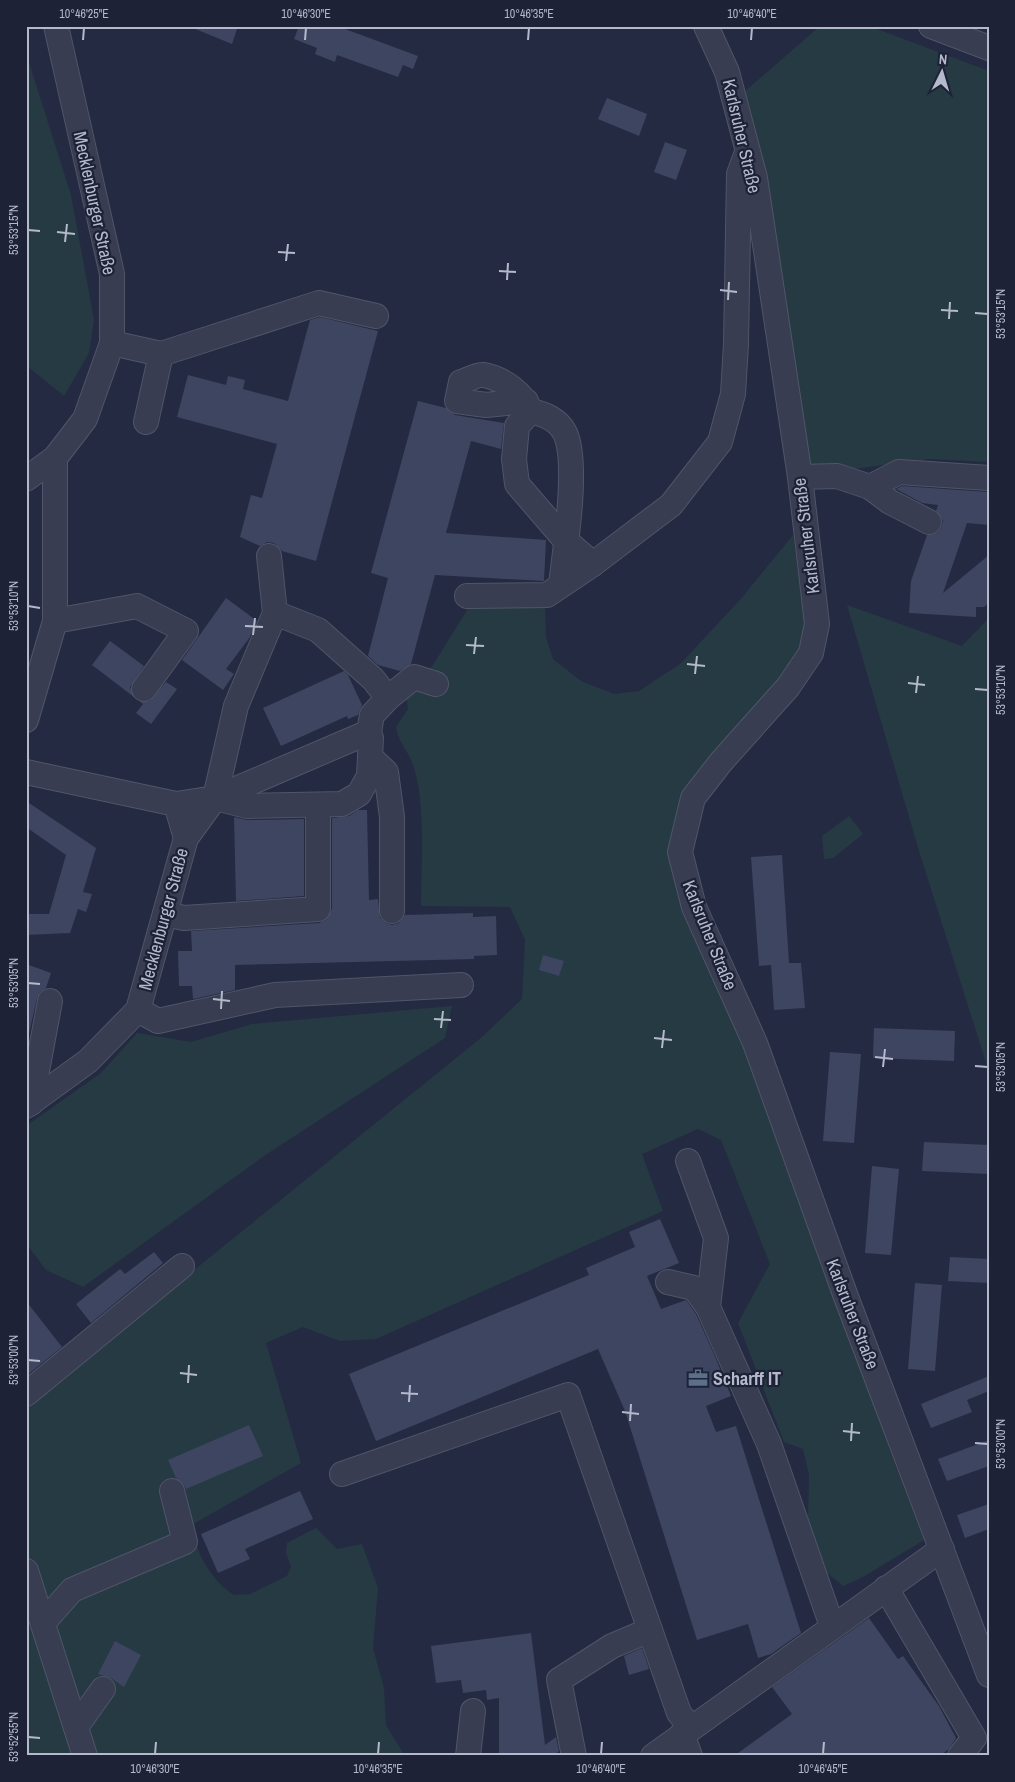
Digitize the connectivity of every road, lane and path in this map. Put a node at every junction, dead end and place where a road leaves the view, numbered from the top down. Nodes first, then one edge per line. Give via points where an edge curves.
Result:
1 (56, 26) edge
2 (706, 26) edge
3 (931, 26) edge
4 (989, 48) edge
5 (747, 152) junction
6 (376, 316) dead end
7 (112, 343) junction
8 (161, 354) junction
9 (146, 422) dead end
10 (55, 458) junction
11 (800, 477) junction
12 (989, 478) edge
13 (26, 479) edge
14 (870, 487) junction
15 (929, 522) dead end
16 (566, 541) junction
17 (269, 556) dead end
18 (593, 564) junction
19 (561, 584) junction
20 (467, 596) dead end
21 (275, 613) junction
22 (55, 621) junction
23 (436, 684) dead end
24 (144, 689) dead end
25 (388, 698) junction
26 (26, 720) edge
27 (369, 732) junction
28 (370, 757) junction
29 (26, 772) edge
30 (215, 798) junction
31 (176, 804) junction
32 (318, 805) junction
33 (186, 838) junction
34 (392, 911) dead end
35 (165, 914) junction
36 (460, 985) dead end
37 (50, 1001) dead end
38 (138, 1010) junction
39 (28, 1104) edge
40 (688, 1161) dead end
41 (182, 1266) dead end
42 (668, 1282) dead end
43 (708, 1307) junction
44 (26, 1394) edge
45 (342, 1474) dead end
46 (172, 1491) dead end
47 (942, 1549) junction
48 (26, 1571) edge
49 (886, 1588) junction
50 (43, 1623) junction
51 (832, 1626) junction
52 (650, 1630) junction
53 (989, 1675) edge
54 (103, 1689) dead end
55 (473, 1711) dead end
56 (76, 1727) junction
57 (688, 1739) edge
58 (85, 1756) edge
59 (468, 1756) edge
60 (574, 1756) edge
61 (653, 1756) edge
62 (960, 1756) edge

1 - 7 street, Mecklenburger Straße via 112,274
2 - 5 street, Karlsruher Straße via 727,72
3 - 4 street
5 - 11 street, Karlsruher Straße via 754,178
5 - 18 street via 739,174 732,394 720,442 671,505
6 - 8 street via 319,303
7 - 8 street
7 - 10 street, Mecklenburger Straße via 85,420
8 - 9 street
10 - 13 street, Mecklenburger Straße
10 - 22 street
11 - 14 street via 837,476
11 - 47 street, Karlsruher Straße via 817,624 811,653 788,687 693,798 680,852 694,906 754,1043
12 - 14 street via 899,472
14 - 15 street via 890,502
16 - 16 street via 518,484 514,459 517,426 529,406 547,414 564,432 572,462
16 - 18 street
16 - 19 street
17 - 21 street
18 - 19 street
19 - 20 street via 547,595
21 - 25 street via 318,630 373,679
21 - 30 street via 236,706
22 - 24 street via 137,606 186,631
22 - 26 street
23 - 25 street via 414,677
25 - 27 street via 372,715
27 - 28 street
27 - 30 street
28 - 32 street via 368,776 359,794 342,804
28 - 34 street via 386,772 392,817
29 - 31 street
30 - 31 street
30 - 32 street via 248,806
30 - 33 street
31 - 33 street, Mecklenburger Straße
32 - 35 street via 318,909 184,918
33 - 35 street, Mecklenburger Straße
35 - 38 street, Mecklenburger Straße
36 - 38 street via 275,996 158,1021
37 - 39 street
38 - 39 street, Mecklenburger Straße via 88,1061
40 - 43 street via 716,1238
41 - 44 street
42 - 43 street via 694,1288
43 - 51 street via 769,1444
45 - 52 street via 568,1396
46 - 50 street via 185,1542 72,1590
47 - 49 street
47 - 53 street, Karlsruher Straße
48 - 50 street
49 - 51 street
49 - 62 street via 974,1738
50 - 56 street
51 - 57 street
52 - 57 street
52 - 60 street via 612,1646 559,1680
54 - 56 street
55 - 59 street
56 - 58 street
57 - 61 street

